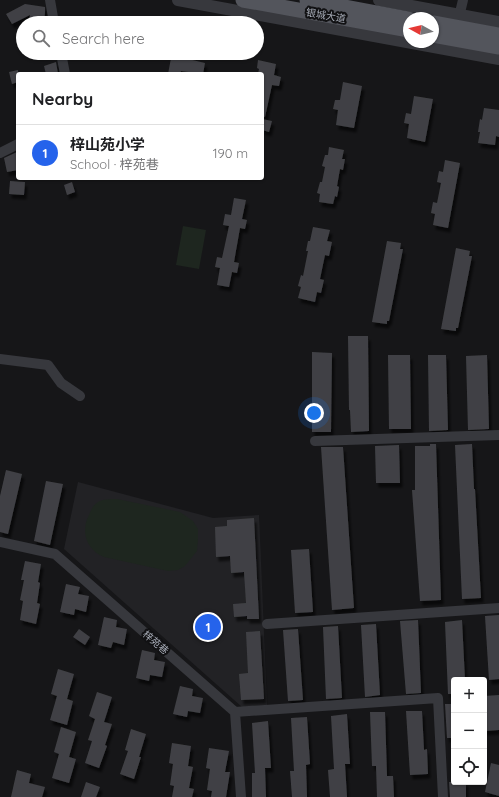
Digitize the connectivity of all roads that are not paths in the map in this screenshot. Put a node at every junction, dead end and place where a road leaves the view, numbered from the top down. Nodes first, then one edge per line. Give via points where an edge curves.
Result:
1 (50, 0) edge
2 (178, 0) edge
3 (243, 0) edge
4 (307, 0) edge
5 (379, 0) edge
6 (463, 0) edge
7 (53, 16) edge
8 (403, 17) edge
9 (458, 21) junction
10 (499, 22) edge
11 (439, 23) edge
12 (403, 29) edge
13 (499, 35) edge
14 (439, 36) edge
15 (499, 47) edge
16 (499, 59) edge
17 (62, 60) edge
18 (65, 72) edge
19 (16, 145) edge
20 (0, 153) edge
21 (0, 359) edge
22 (80, 396) dead end
23 (499, 435) edge
24 (315, 441) dead end
25 (0, 542) edge
26 (499, 608) edge
27 (267, 624) dead end
28 (235, 712) junction
29 (241, 797) edge
30 (443, 797) edge

1 - 7 street
2 - 16 street
3 - 12 main road, 银城大道
4 - 8 main road, 银城大道
5 - 9 street
6 - 9 street
9 - 10 street
9 - 11 main road
9 - 13 main road
14 - 15 main road
17 - 18 street
19 - 20 street
21 - 22 street via 48,365 61,383
23 - 24 street
25 - 28 street, 梓苑巷 via 55,554
26 - 27 street
28 - 29 street
28 - 30 street via 438,698

